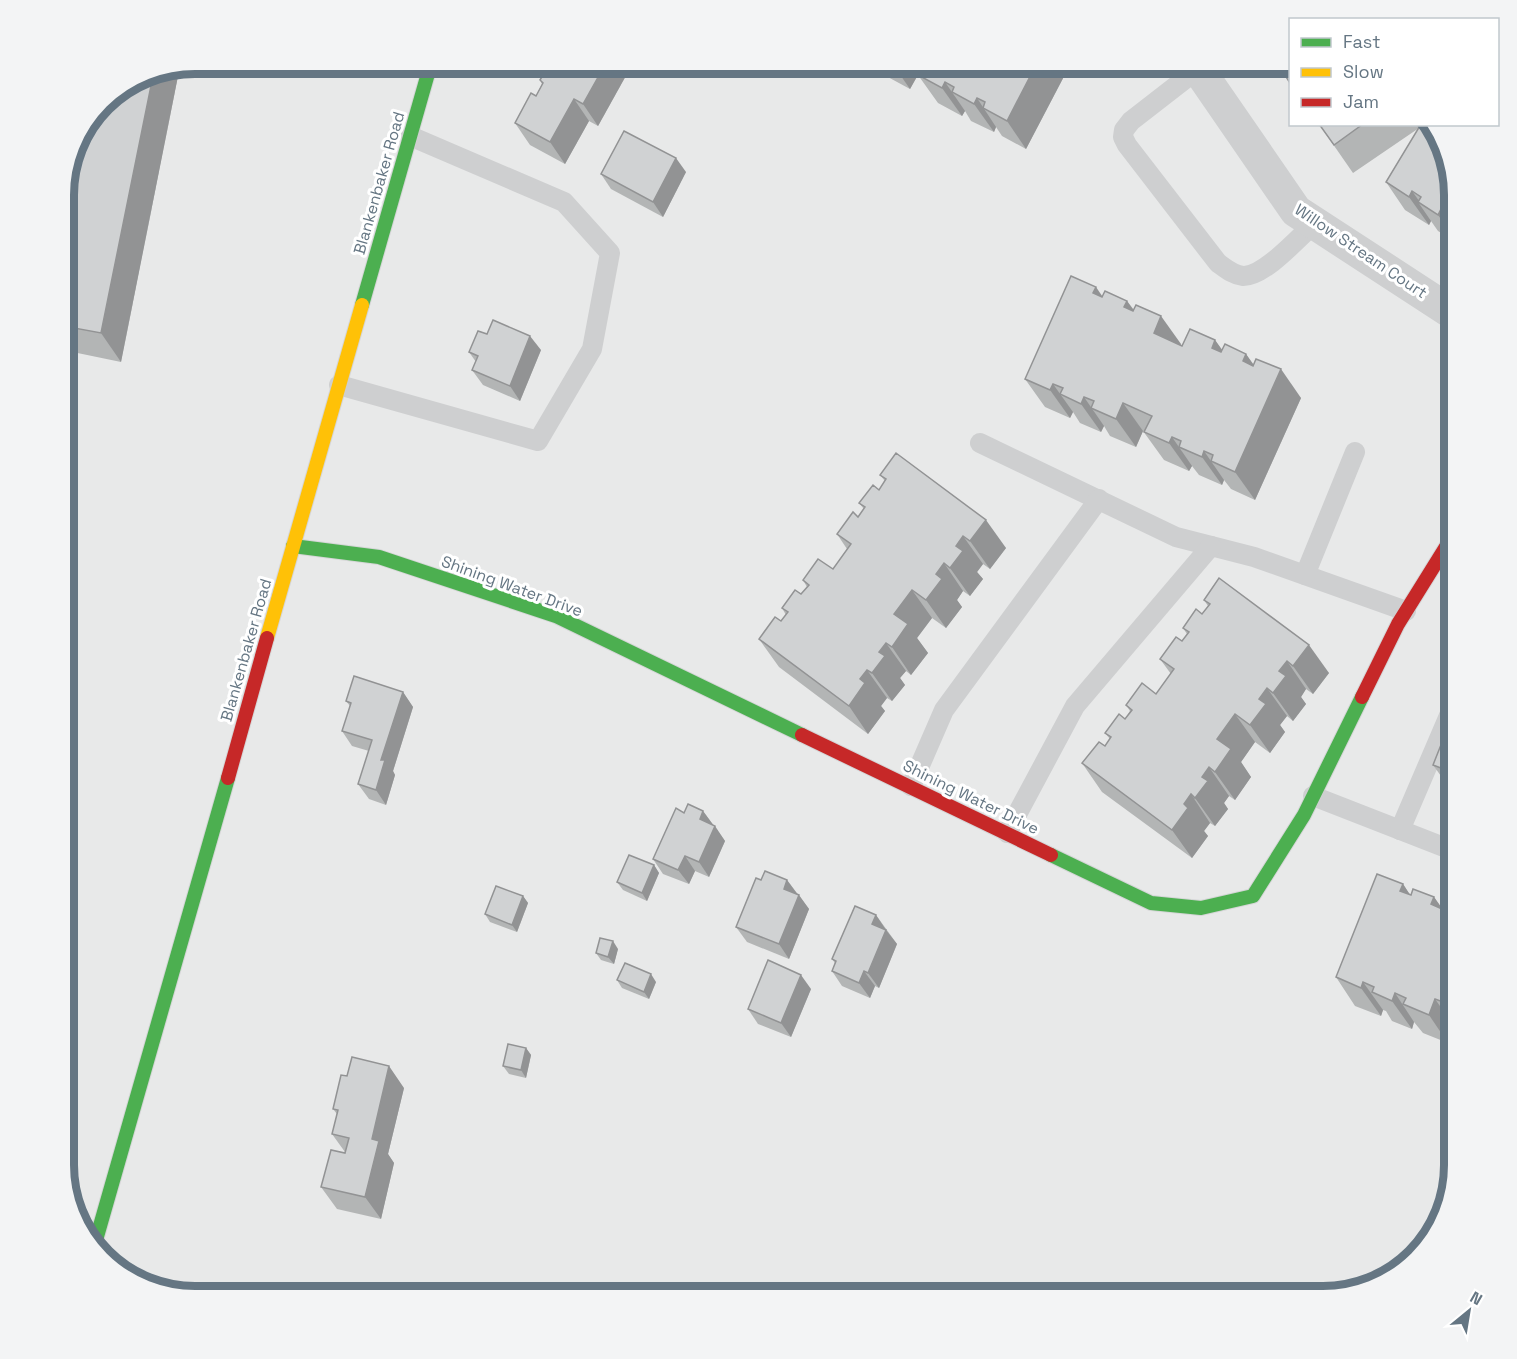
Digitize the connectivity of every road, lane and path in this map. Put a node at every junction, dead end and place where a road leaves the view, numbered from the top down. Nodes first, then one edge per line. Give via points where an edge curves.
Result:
1 (428, 74) edge
2 (1187, 74) edge
3 (1202, 74) edge
4 (410, 136) junction
5 (1315, 223) junction
6 (1443, 307) edge
7 (339, 385) junction
8 (980, 443) dead end
9 (1355, 452) dead end
10 (1099, 499) junction
11 (293, 546) junction
12 (1211, 546) junction
13 (1443, 551) edge
14 (1305, 575) junction
15 (1406, 610) junction
16 (1444, 728) edge
17 (911, 786) junction
18 (1313, 796) junction
19 (1400, 830) junction
20 (1007, 833) junction
21 (1444, 847) edge
22 (97, 1236) edge

1 - 4 street, Blankenbaker Road
2 - 5 lane via 1131,121 1123,137 1218,263 1245,276 1255,274
3 - 5 street, Willow Stream Court via 1296,211
4 - 7 street, Blankenbaker Road
4 - 7 lane via 564,202 610,253 592,349 538,441
5 - 6 street, Willow Stream Court
7 - 11 street, Blankenbaker Road
8 - 10 lane
9 - 14 lane
10 - 12 lane via 1176,537
10 - 17 lane via 944,710
11 - 17 street, Shining Water Drive via 379,557 556,616
11 - 22 street, Blankenbaker Road
12 - 14 lane
12 - 20 lane via 1075,706
13 - 15 street, Shining Water Drive
14 - 15 lane
15 - 18 street, Shining Water Drive
16 - 19 lane
17 - 20 street, Shining Water Drive
18 - 19 lane
18 - 20 street, Shining Water Drive via 1253,896 1201,908 1151,903
19 - 21 lane

